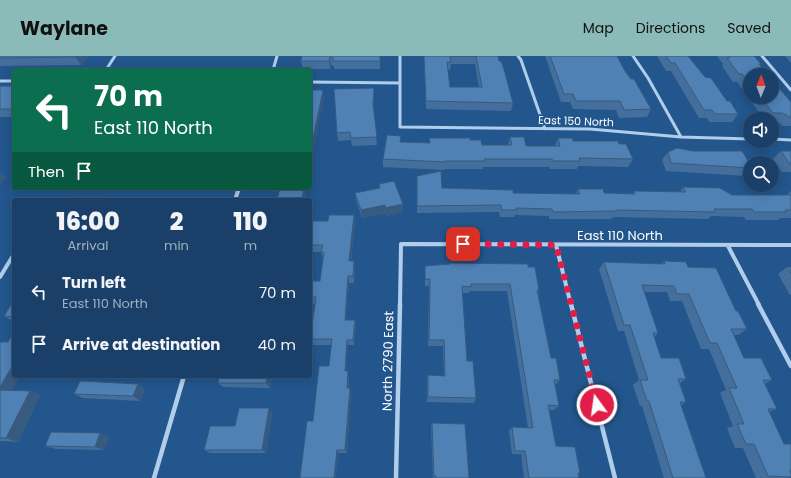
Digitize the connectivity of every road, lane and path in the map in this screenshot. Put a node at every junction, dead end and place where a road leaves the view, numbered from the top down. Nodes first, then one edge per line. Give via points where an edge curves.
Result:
1 (115, 56) edge
2 (277, 56) edge
3 (400, 56) edge
4 (518, 56) edge
5 (633, 56) edge
6 (762, 56) edge
7 (107, 68) edge
8 (274, 68) edge
9 (0, 81) edge
10 (12, 81) edge
11 (312, 82) edge
12 (400, 83) junction
13 (791, 90) edge
14 (545, 129) junction
15 (681, 137) junction
16 (743, 139) edge
17 (779, 139) edge
18 (791, 140) edge
19 (402, 244) joint
20 (556, 245) junction
21 (791, 245) edge
22 (728, 246) junction
23 (12, 257) edge
24 (0, 277) edge
25 (791, 366) edge
26 (183, 378) edge
27 (154, 478) edge
28 (396, 478) edge
29 (615, 478) edge

1 - 7 street
2 - 8 street
3 - 12 street
4 - 14 street
5 - 15 street
6 - 13 street
9 - 10 street
11 - 12 street
12 - 14 street, East 150 North via 400,127
14 - 15 street, East 150 North via 590,129
15 - 16 street, East 150 North
17 - 18 street
19 - 20 street, East 110 North
19 - 28 street, North 2790 East
20 - 22 street, East 110 North
20 - 29 street
21 - 22 street, East 110 North
22 - 25 street
23 - 24 street
26 - 27 street

